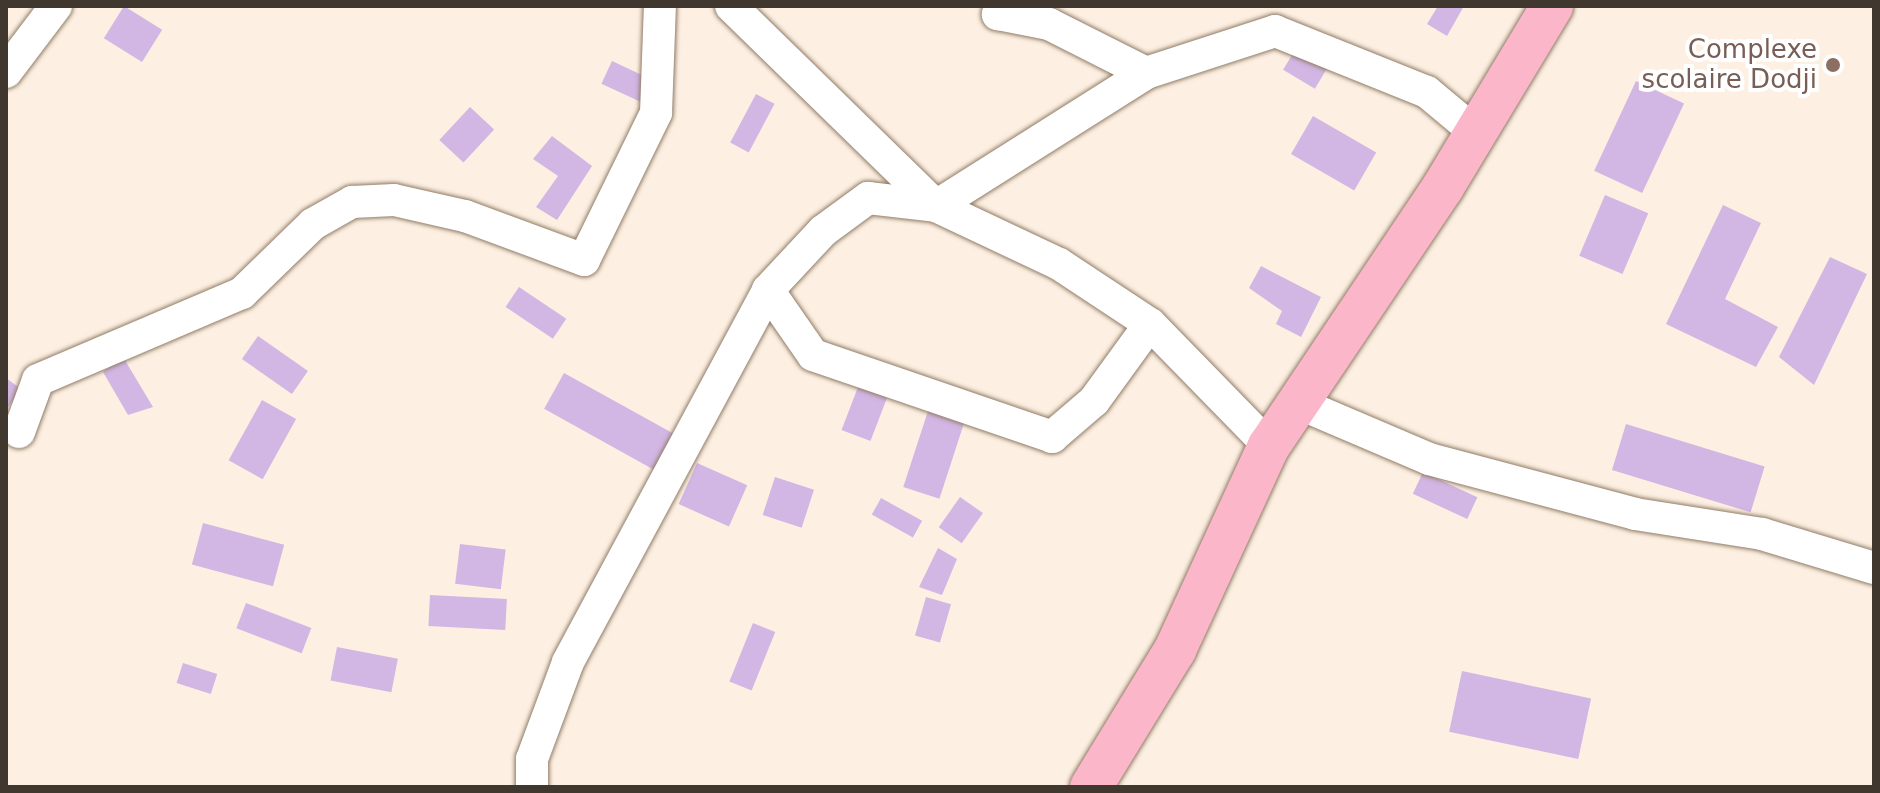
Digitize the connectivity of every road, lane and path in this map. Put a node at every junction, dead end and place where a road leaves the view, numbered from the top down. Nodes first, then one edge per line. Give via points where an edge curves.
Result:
1 (56, 6) edge
2 (660, 6) edge
3 (731, 6) edge
4 (1001, 6) edge
5 (1552, 6) edge
6 (11, 53) edge
7 (1146, 73) junction
8 (1476, 133) junction
9 (936, 206) junction
10 (768, 290) junction
11 (1150, 324) junction
12 (1298, 403) junction
13 (19, 432) dead end
14 (1269, 446) junction
15 (1874, 568) edge
16 (1092, 786) edge
17 (532, 787) edge

1 - 6 street
2 - 13 street via 663,67 656,113 584,260 478,219 394,200 352,202 313,224 242,293 38,380
3 - 9 street
4 - 7 street via 998,14 1049,24
5 - 8 main road
7 - 8 street via 1275,31 1427,92
7 - 9 street
8 - 12 main road
9 - 10 street via 868,198 823,231
9 - 11 street via 1059,264
10 - 11 street via 813,355 1052,437 1094,401
10 - 17 street via 568,662 532,759
11 - 14 street
12 - 14 main road
12 - 15 street via 1429,459 1635,514 1750,531
14 - 16 main road via 1175,650

